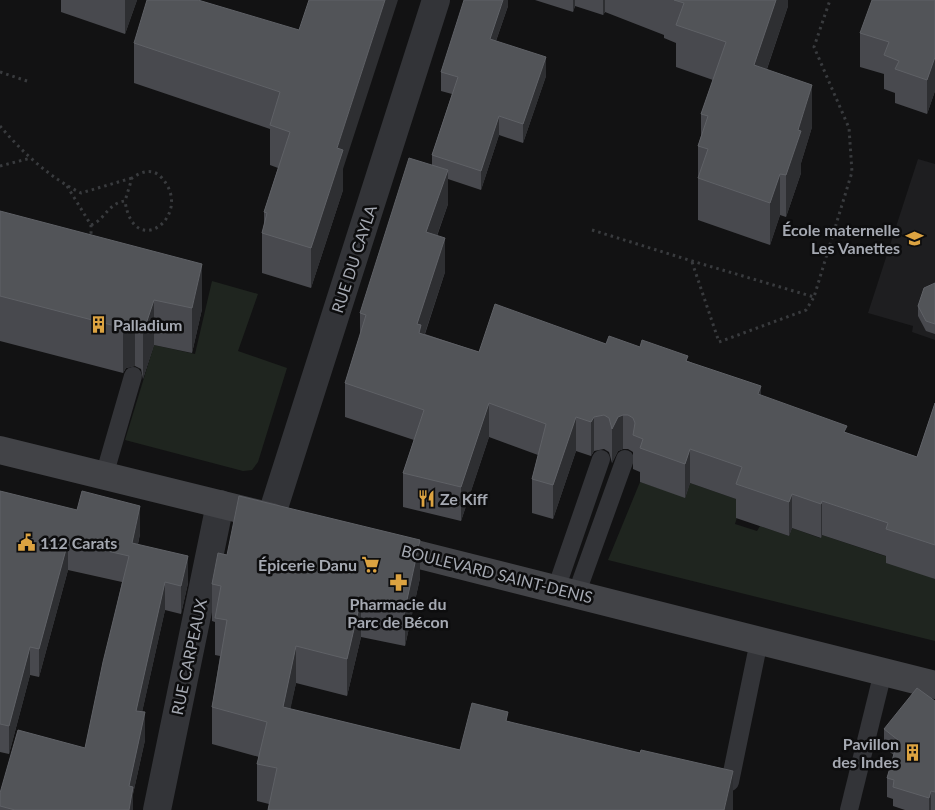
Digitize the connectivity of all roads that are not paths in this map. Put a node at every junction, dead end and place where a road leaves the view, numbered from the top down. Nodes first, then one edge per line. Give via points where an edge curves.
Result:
1 (436, 0) edge
2 (133, 376) dead end
3 (0, 450) edge
4 (600, 459) dead end
5 (625, 459) dead end
6 (104, 476) junction
7 (220, 504) junction
8 (271, 517) junction
9 (300, 524) edge
10 (358, 539) edge
11 (566, 592) junction
12 (759, 641) junction
13 (884, 672) junction
14 (935, 685) edge
15 (730, 782) edge
16 (157, 810) edge
17 (849, 810) edge

1 - 8 street, RUE DU CAYLA
2 - 6 lane
3 - 6 main road
4 - 11 lane
5 - 11 lane
6 - 7 main road
7 - 8 main road
7 - 16 street, RUE CARPEAUX
8 - 9 main road
10 - 11 main road, BOULEVARD SAINT-DENIS
11 - 12 main road, BOULEVARD SAINT-DENIS
12 - 13 main road, BOULEVARD SAINT-DENIS
12 - 15 lane
13 - 14 main road, BOULEVARD SAINT-DENIS
13 - 17 lane

